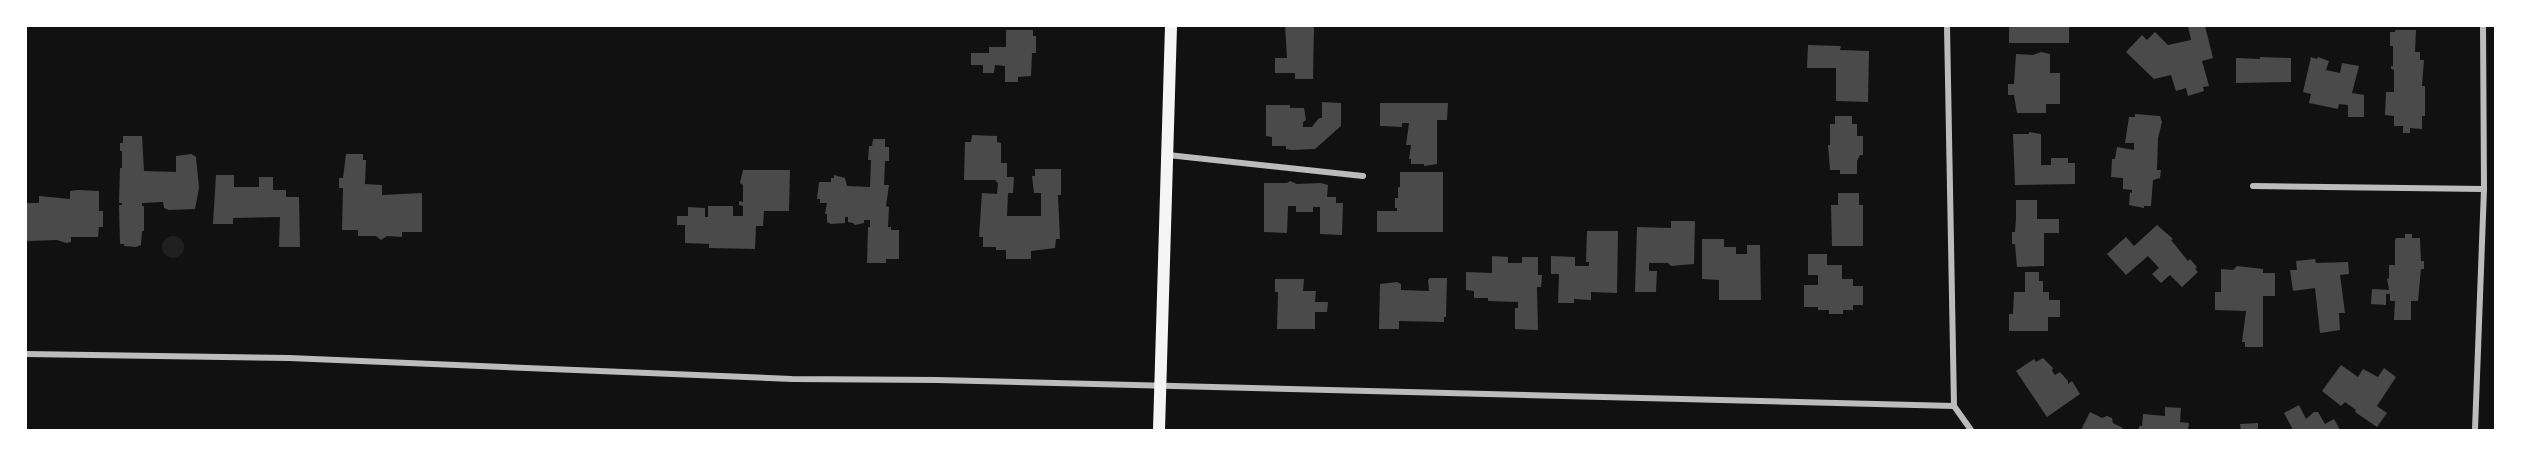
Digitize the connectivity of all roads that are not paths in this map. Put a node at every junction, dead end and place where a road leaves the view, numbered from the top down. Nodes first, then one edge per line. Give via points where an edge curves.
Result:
1 (1171, 26) edge
2 (1947, 26) edge
3 (2483, 26) edge
4 (1168, 155) junction
5 (1363, 176) dead end
6 (2253, 186) dead end
7 (2484, 189) junction
8 (26, 354) edge
9 (1160, 385) junction
10 (1954, 406) junction
11 (1159, 430) edge
12 (1971, 430) edge
13 (2474, 430) edge

1 - 4 main road
2 - 10 street
3 - 7 street
4 - 5 street
4 - 9 main road
6 - 7 street
7 - 13 street
8 - 9 street via 289,358 780,379
9 - 10 street
9 - 11 main road
10 - 12 street

